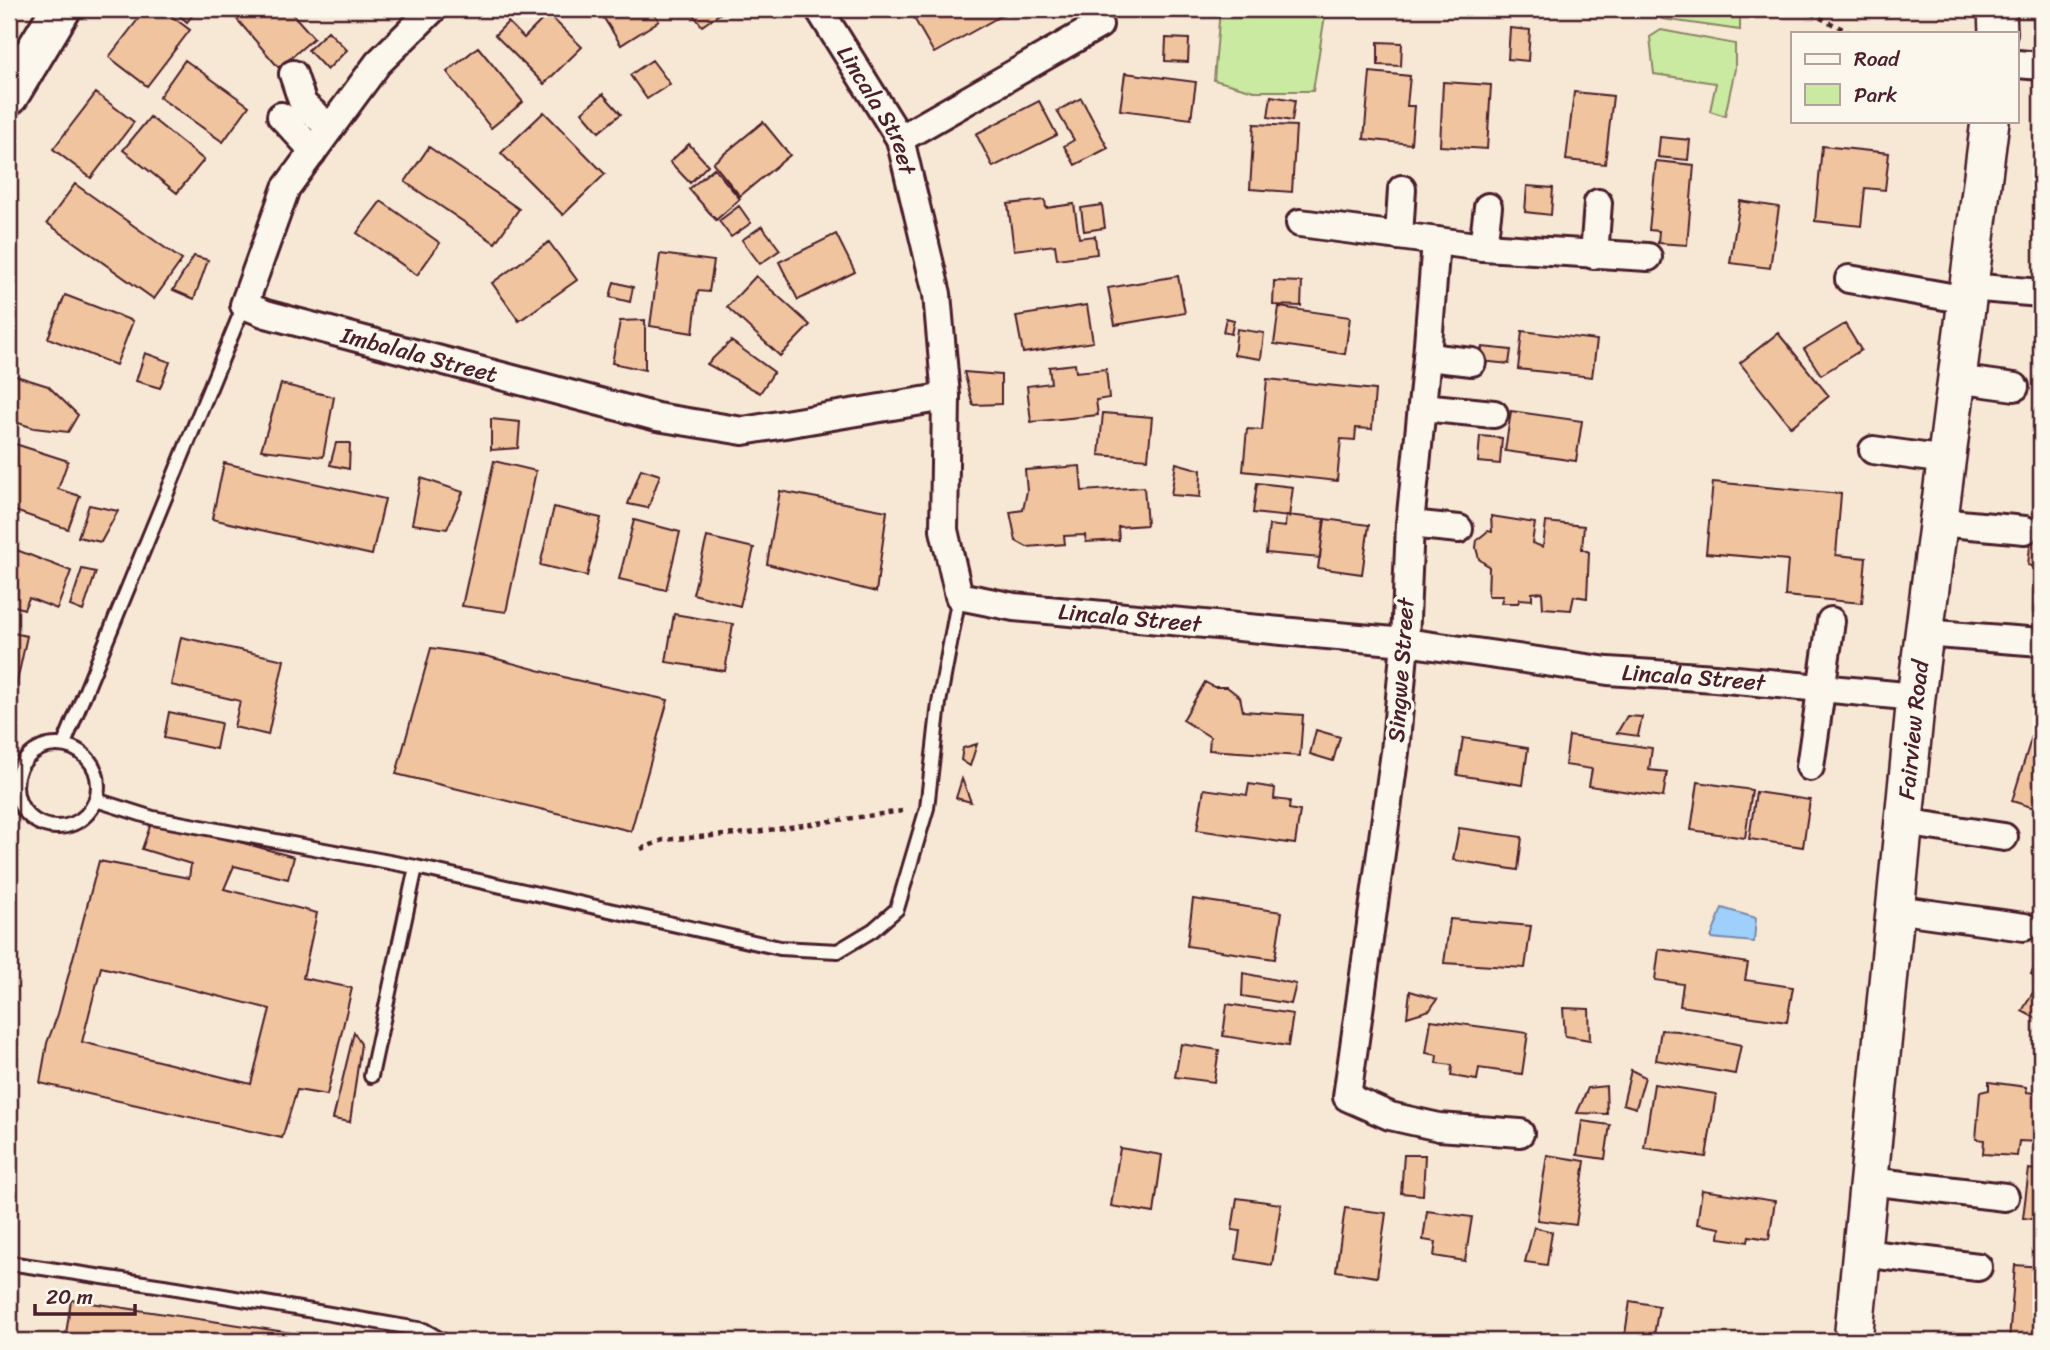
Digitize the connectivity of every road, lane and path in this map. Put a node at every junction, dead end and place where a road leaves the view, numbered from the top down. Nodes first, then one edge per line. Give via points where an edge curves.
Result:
1 (61, 9) edge
2 (433, 9) edge
3 (818, 9) edge
4 (1802, 9) edge
5 (1997, 9) edge
6 (1099, 26) dead end
7 (1849, 32) edge
8 (1998, 32) edge
9 (2018, 64) edge
10 (2041, 66) edge
11 (293, 74) dead end
12 (9, 95) edge
13 (281, 116) dead end
14 (1990, 122) edge
15 (330, 128) junction
16 (900, 139) junction
17 (312, 153) junction
18 (1402, 189) dead end
19 (1598, 203) dead end
20 (1488, 207) dead end
21 (1300, 223) dead end
22 (1399, 236) junction
23 (1436, 241) junction
24 (1483, 247) junction
25 (1594, 255) junction
26 (1648, 257) dead end
27 (1849, 279) dead end
28 (2041, 293) edge
29 (1968, 294) junction
30 (244, 305) junction
31 (1427, 357) junction
32 (1472, 362) dead end
33 (1956, 379) junction
34 (2015, 387) dead end
35 (946, 397) junction
36 (1422, 407) junction
37 (1494, 414) dead end
38 (1873, 450) dead end
39 (1946, 460) junction
40 (1938, 522) junction
41 (1410, 524) junction
42 (1460, 529) dead end
43 (2025, 530) dead end
44 (959, 596) junction
45 (1831, 621) dead end
46 (1923, 633) junction
47 (1405, 642) junction
48 (2041, 642) edge
49 (1821, 689) junction
50 (1916, 697) junction
51 (64, 744) junction
52 (1810, 767) dead end
53 (96, 800) junction
54 (927, 807) junction
55 (1903, 822) junction
56 (2004, 837) dead end
57 (641, 849) dead end
58 (416, 867) junction
59 (1895, 909) junction
60 (2024, 927) dead end
61 (371, 1076) dead end
62 (1520, 1133) dead end
63 (1869, 1181) junction
64 (2005, 1197) dead end
65 (1861, 1253) junction
66 (9, 1264) edge
67 (1978, 1267) dead end
68 (443, 1341) edge
69 (1853, 1341) edge

1 - 12 highway
2 - 15 street via 378,63
3 - 16 street, Lincala Street
4 - 7 path
5 - 8 main road
6 - 16 street
9 - 10 street
11 - 15 street via 303,104
13 - 17 street
14 - 29 main road, Fairview Road
15 - 17 street
16 - 35 street, Lincala Street via 937,294
17 - 30 street via 286,188
18 - 22 street
19 - 25 street
20 - 24 street
21 - 22 street
22 - 23 street
23 - 24 street
23 - 31 street, Singwe Street
24 - 25 street
25 - 26 street
27 - 29 street
28 - 29 street
29 - 33 main road, Fairview Road
30 - 35 street, Imbalala Street via 657,418 743,430
30 - 51 lane
31 - 32 street
31 - 36 street, Singwe Street
33 - 34 street
33 - 39 main road, Fairview Road
35 - 44 street, Lincala Street via 944,530
36 - 37 street
36 - 41 street, Singwe Street
38 - 39 street
39 - 40 main road, Fairview Road
40 - 43 street
40 - 46 main road, Fairview Road
41 - 42 street
41 - 47 street, Singwe Street
44 - 47 street, Lincala Street via 1014,607
44 - 54 lane via 939,703
45 - 49 street
46 - 48 street
46 - 50 main road, Fairview Road
47 - 49 street, Lincala Street via 1608,671
47 - 62 street, Singwe Street via 1395,752 1347,1097 1390,1116 1426,1124
49 - 50 street, Lincala Street
49 - 52 street
50 - 55 main road, Fairview Road
51 - 53 lane via 89,759 96,771
51 - 53 lane via 36,749 21,765 15,786 24,812 36,822 64,827 78,822
53 - 58 lane via 153,818
54 - 57 path via 748,833 663,840
54 - 58 lane via 897,909 838,951 780,948
55 - 56 street
55 - 59 main road, Fairview Road
58 - 61 lane
59 - 60 street
59 - 63 main road, Fairview Road
63 - 64 street
63 - 65 main road, Fairview Road
65 - 67 street
65 - 69 main road, Fairview Road
66 - 68 lane via 424,1330

